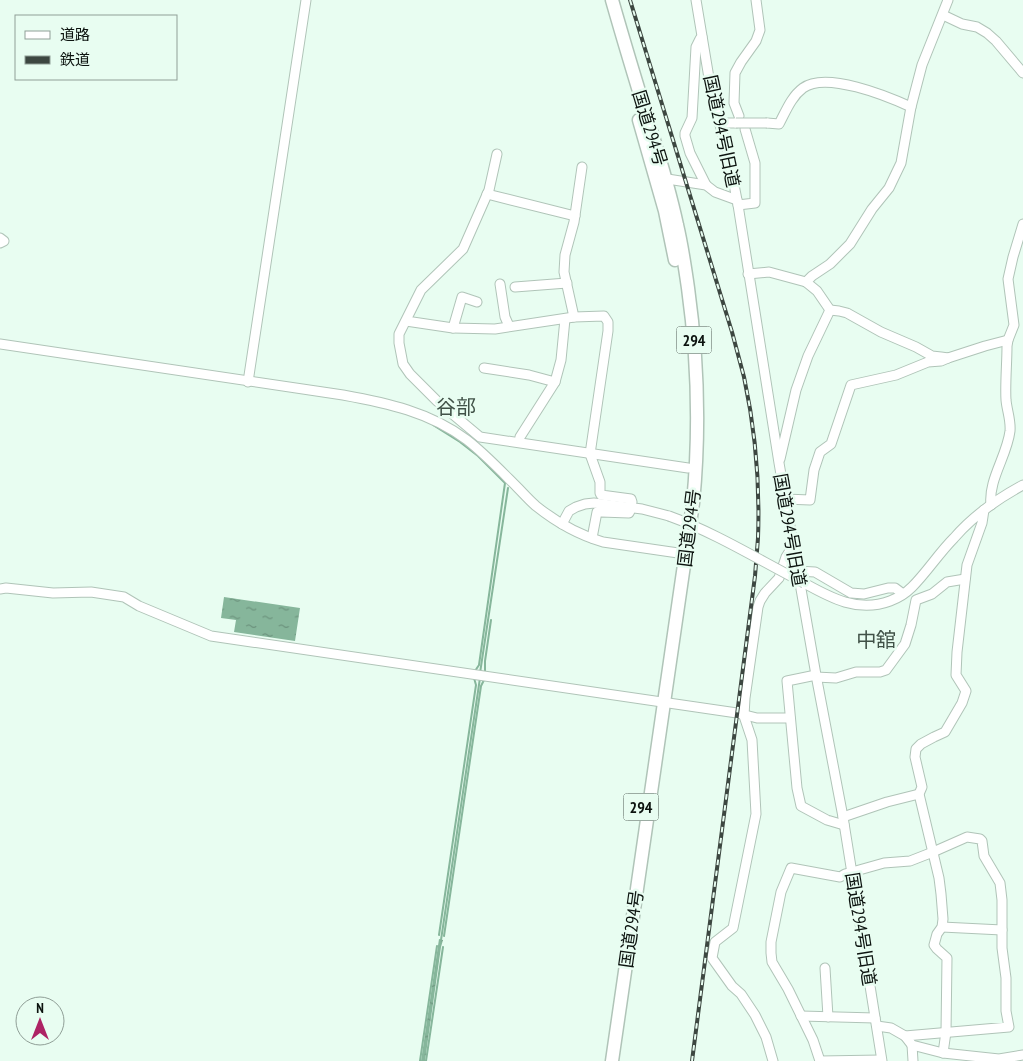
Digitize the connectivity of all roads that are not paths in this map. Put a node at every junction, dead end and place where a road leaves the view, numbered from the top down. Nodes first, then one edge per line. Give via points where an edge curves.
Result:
1 (306, 0) edge
2 (604, 0) edge
3 (612, 0) edge
4 (696, 0) edge
5 (756, 0) edge
6 (948, 0) edge
7 (943, 15) junction
8 (702, 37) junction
9 (1023, 73) edge
10 (911, 107) junction
11 (737, 120) junction
12 (719, 123) junction
13 (745, 129) dead end
14 (497, 154) dead end
15 (582, 167) dead end
16 (660, 178) junction
17 (706, 185) junction
18 (487, 194) junction
19 (737, 203) junction
20 (575, 216) junction
21 (1023, 224) edge
22 (0, 238) edge
23 (0, 243) edge
24 (748, 274) junction
25 (806, 282) junction
26 (567, 283) junction
27 (500, 284) dead end
28 (515, 287) dead end
29 (477, 302) dead end
30 (830, 310) junction
31 (570, 318) junction
32 (406, 320) junction
33 (509, 326) junction
34 (453, 328) junction
35 (1008, 340) junction
36 (0, 344) edge
37 (948, 358) junction
38 (484, 368) dead end
39 (248, 382) junction
40 (555, 382) junction
41 (437, 401) junction
42 (430, 418) junction
43 (519, 442) junction
44 (590, 454) junction
45 (779, 463) junction
46 (688, 468) junction
47 (1023, 485) edge
48 (785, 499) junction
49 (632, 502) dead end
50 (987, 507) junction
51 (631, 511) dead end
52 (562, 524) junction
53 (592, 538) junction
54 (793, 546) junction
55 (681, 554) junction
56 (797, 571) junction
57 (965, 579) junction
58 (0, 589) edge
59 (903, 594) junction
60 (816, 676) junction
61 (660, 703) junction
62 (744, 716) junction
63 (790, 718) junction
64 (919, 794) junction
65 (843, 821) junction
66 (933, 852) junction
67 (852, 872) junction
68 (942, 927) junction
69 (1002, 930) junction
70 (825, 968) dead end
71 (801, 1016) junction
72 (828, 1017) junction
73 (876, 1022) junction
74 (946, 1032) junction
75 (905, 1036) junction
76 (912, 1045) junction
77 (943, 1053) junction
78 (1023, 1055) edge
79 (959, 1058) edge
80 (882, 1060) edge
81 (605, 1061) edge
82 (612, 1061) edge
83 (773, 1061) edge
84 (820, 1061) edge
85 (913, 1061) edge

1 - 39 street
2 - 16 highway, 国道294号 / 294
3 - 16 highway, 国道294号 / 294
4 - 8 street, 国道294号旧道
5 - 11 street via 760,30 735,73
6 - 7 street
7 - 9 street via 987,33
7 - 10 street via 922,66
8 - 12 street, 国道294号旧道
8 - 17 street via 696,47 692,118 685,136
10 - 11 street, bridge via 872,91 821,82 805,87 794,96 779,124
10 - 25 street via 901,163 889,188 850,244
11 - 12 street
12 - 19 street, 国道294号旧道
13 - 19 street via 755,163 755,203
14 - 18 street
15 - 20 street
16 - 17 street
16 - 46 highway, 国道294号 / 294 via 684,320 690,395
16 - 55 highway, 国道294号 / 294 via 678,226 696,369 696,469 693,503
17 - 19 street
18 - 20 street
18 - 32 street via 463,249 421,290
19 - 24 street, 国道294号旧道
20 - 26 street via 565,255
21 - 35 street via 1008,279 1014,325
22 - 23 street via 4,241
24 - 25 street via 769,272
24 - 45 street, 国道294号旧道
25 - 30 street
26 - 28 street
26 - 31 street
27 - 33 street
29 - 34 street via 462,297
30 - 37 street via 847,313 932,356
30 - 45 street via 796,390
31 - 33 street
31 - 40 street
31 - 44 street via 604,316 608,322
32 - 34 street
32 - 41 street via 399,334 403,364
33 - 34 street
35 - 37 street
35 - 50 street via 1006,400 1010,430
36 - 39 street
37 - 48 street via 851,385 832,444 820,452 810,500
38 - 40 street
39 - 42 street via 382,402
40 - 43 street
41 - 42 street
41 - 43 street via 480,437
42 - 52 street via 485,454 536,506
43 - 44 street
44 - 46 street
44 - 49 street via 601,495 631,499
45 - 48 street, 国道294号旧道
46 - 55 highway, 国道294号 / 294
47 - 50 street
48 - 54 street, 国道294号旧道
50 - 57 street
50 - 59 street via 955,536
51 - 53 street via 597,512
52 - 53 street
52 - 59 street, bridge via 569,511 585,504 642,509 688,523 842,602 862,606 883,604
53 - 55 street
54 - 56 street, 国道294号旧道
54 - 62 street via 779,578 760,601
55 - 61 highway, 国道294号 / 294
56 - 59 street via 815,572 851,593 894,588
56 - 60 street, 国道294号旧道
57 - 60 street via 947,582 932,594 916,600 905,644 886,670 856,672 836,678
57 - 64 street via 956,675 966,690 945,732 916,750 922,787
58 - 61 street via 91,592 124,597 211,636
60 - 63 street via 787,681
60 - 65 street, 国道294号旧道
61 - 62 street
61 - 81 highway, 国道294号 / 294
61 - 82 highway, 国道294号 / 294
62 - 63 street
62 - 83 street via 752,740 756,814 733,928 715,942 712,958 755,1016
63 - 65 street via 801,806 826,820
64 - 65 street via 887,802
64 - 66 street
65 - 67 street, 国道294号旧道
66 - 67 street via 910,861 884,862
66 - 68 street via 941,894
66 - 69 street via 968,837 982,841 984,856 1000,883
67 - 71 street via 840,877 791,868 781,892 771,942 772,962
67 - 73 street, 国道294号旧道
68 - 69 street
68 - 74 street via 934,945 948,958
69 - 74 street via 1009,1027
70 - 72 street
71 - 72 street
71 - 84 street
72 - 73 street
73 - 75 street
73 - 80 street, 国道294号旧道
74 - 75 street
74 - 77 street
75 - 76 street
76 - 77 street
76 - 85 street
77 - 79 street
78 - 79 street via 998,1059
80 - 84 street

